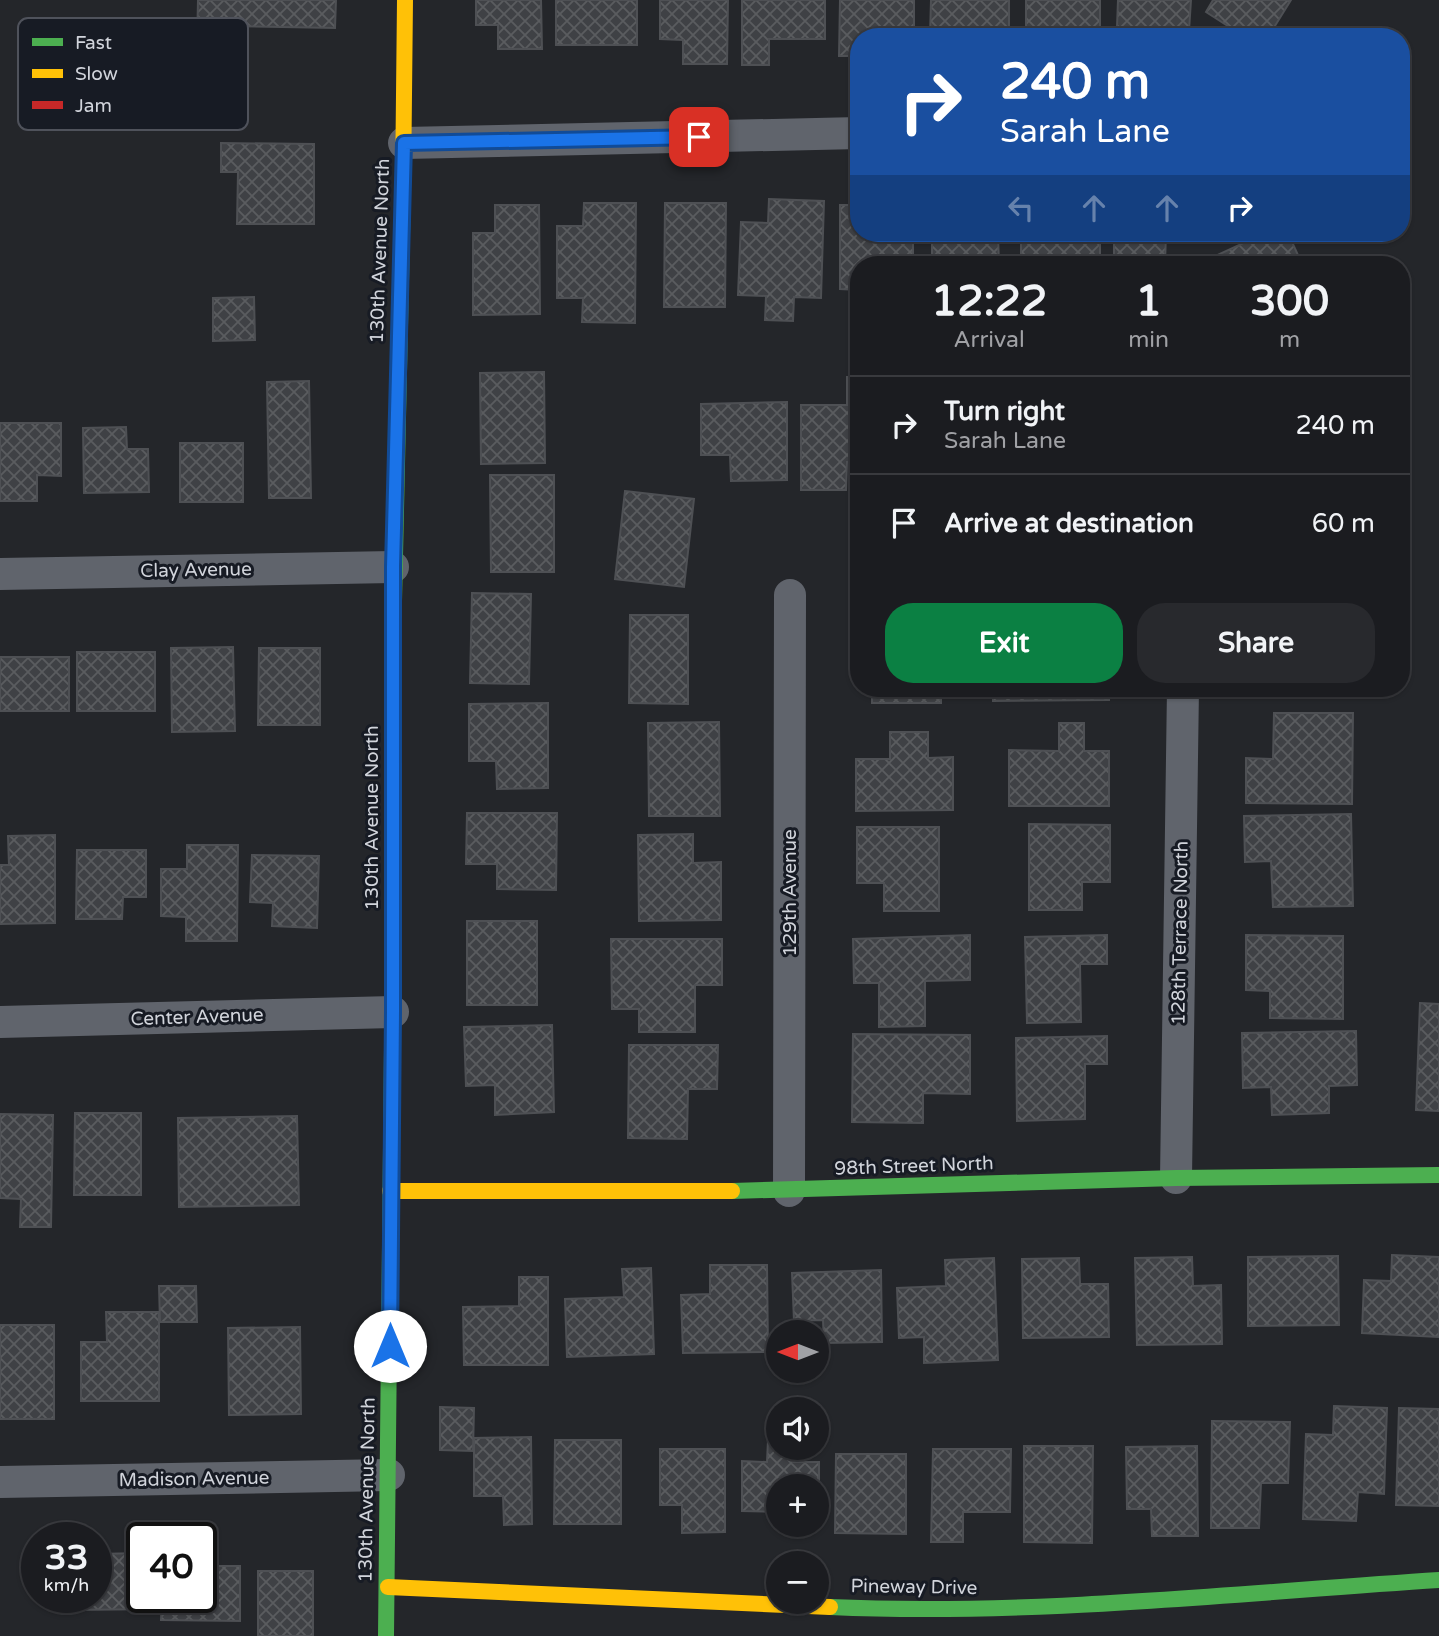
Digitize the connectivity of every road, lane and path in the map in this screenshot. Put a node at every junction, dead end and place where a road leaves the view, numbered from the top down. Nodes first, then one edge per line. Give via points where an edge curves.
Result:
1 (405, 0) edge
2 (850, 133) edge
3 (404, 143) junction
4 (393, 567) junction
5 (0, 574) edge
6 (790, 595) dead end
7 (1183, 697) edge
8 (393, 1012) junction
9 (0, 1023) edge
10 (1439, 1174) edge
11 (1176, 1178) junction
12 (390, 1191) junction
13 (789, 1191) junction
14 (389, 1475) junction
15 (0, 1482) edge
16 (1439, 1580) edge
17 (388, 1587) junction
18 (386, 1636) edge

1 - 3 street, 130th Avenue North
2 - 3 street
3 - 4 street, 130th Avenue North
4 - 5 street, Clay Avenue
4 - 8 street, 130th Avenue North
6 - 13 street, 129th Avenue
7 - 11 street, 128th Terrace North
8 - 9 street, Center Avenue
8 - 12 street, 130th Avenue North
10 - 11 street, 98th Street North
11 - 13 street, 98th Street North
12 - 13 street, 98th Street North
12 - 14 street, 130th Avenue North
14 - 15 street, Madison Avenue
14 - 17 street, 130th Avenue North
16 - 17 street, Pineway Drive via 1019,1608 904,1610
17 - 18 street, 130th Avenue North

